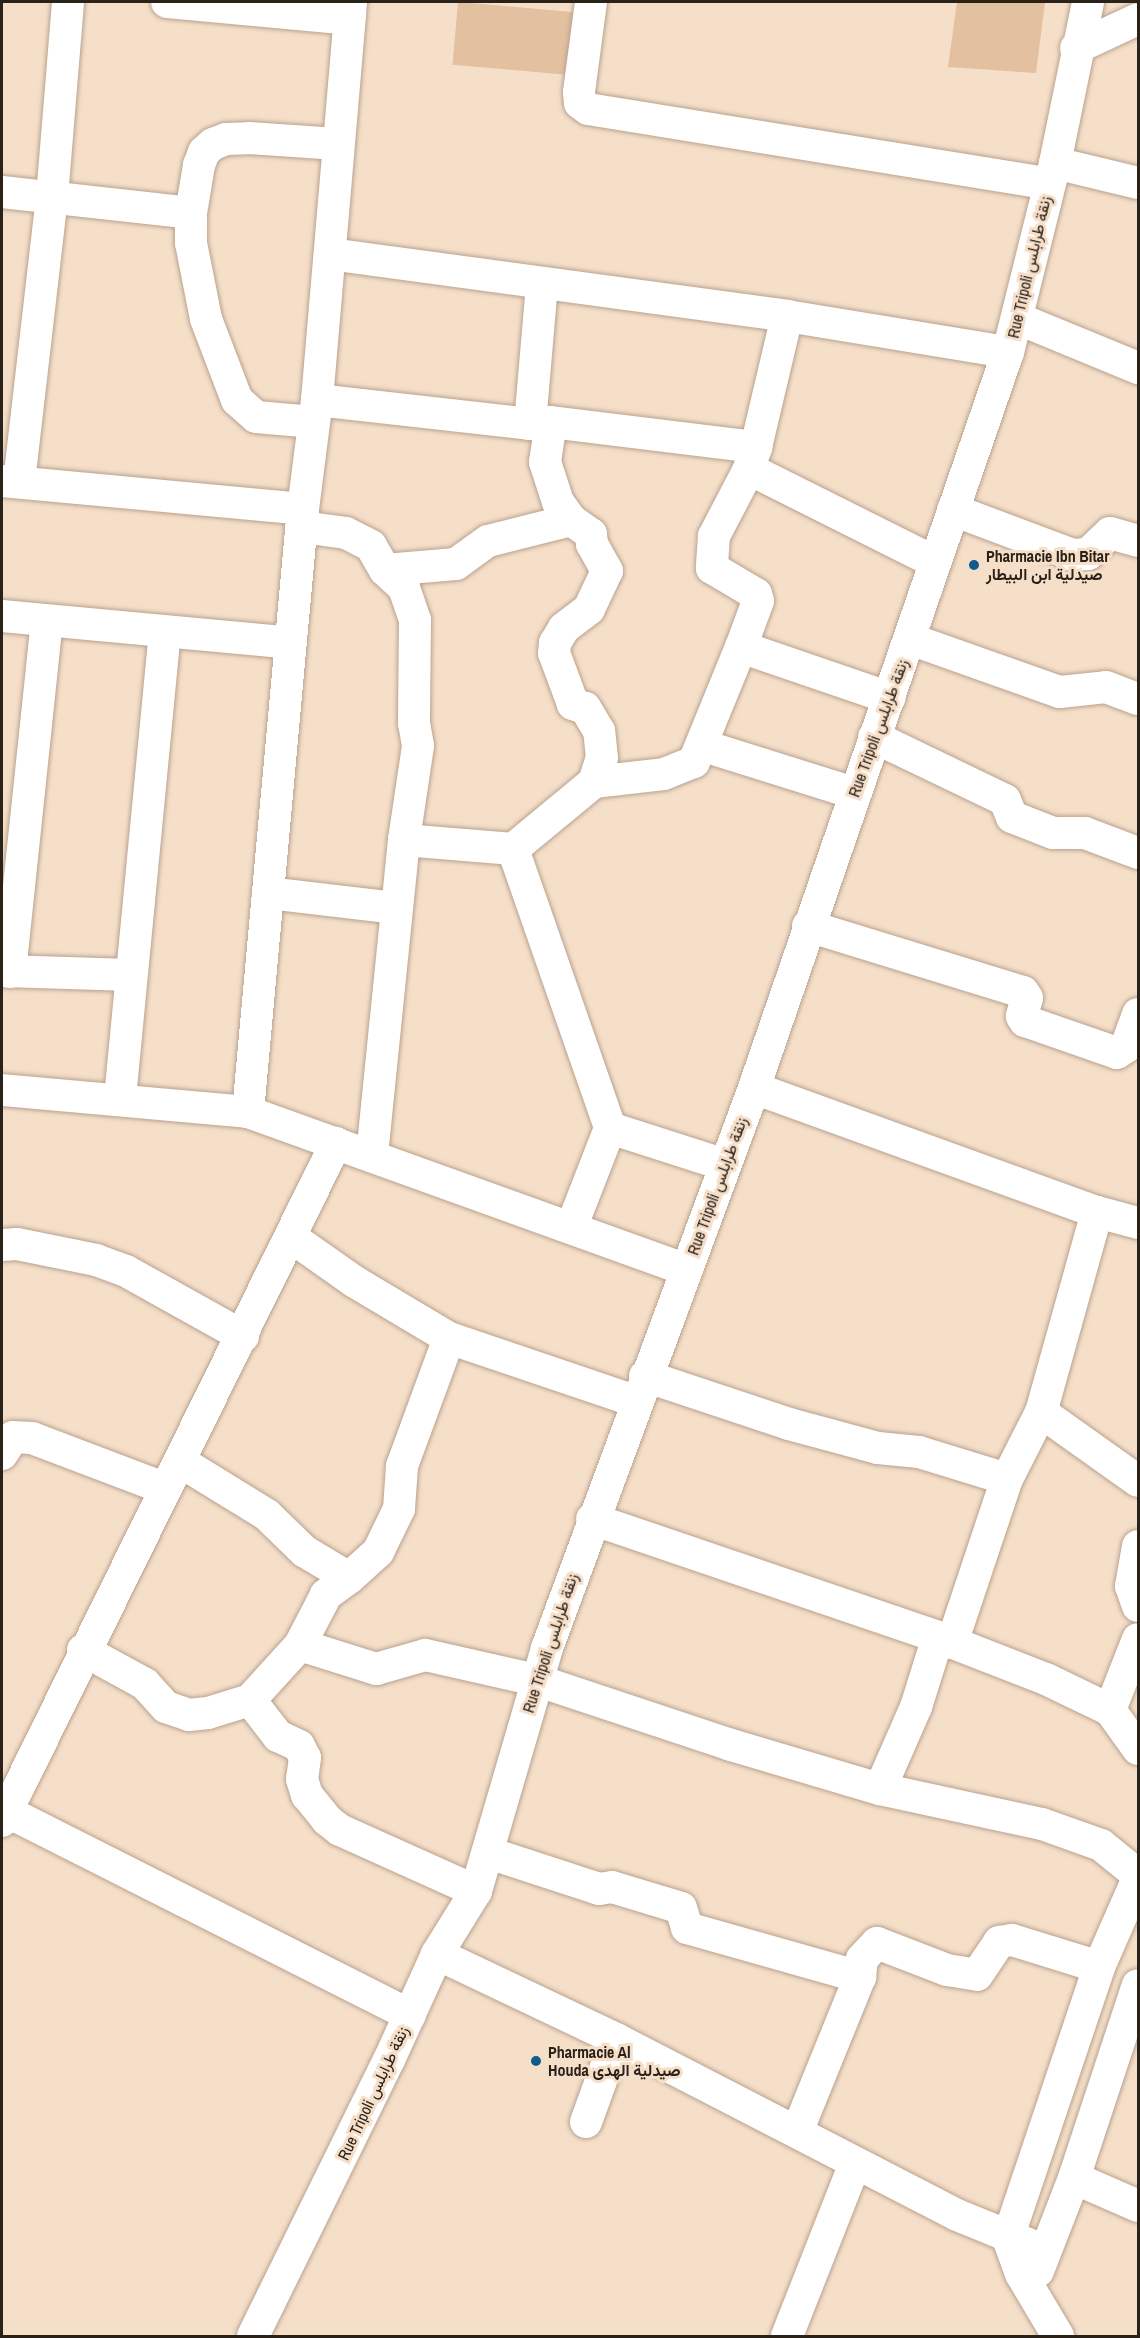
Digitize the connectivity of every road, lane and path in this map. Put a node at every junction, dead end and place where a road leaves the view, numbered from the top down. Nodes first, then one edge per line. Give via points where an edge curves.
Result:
1 (68, 2) edge
2 (167, 2) edge
3 (591, 2) edge
4 (1088, 2) edge
5 (350, 10) edge
6 (1138, 19) edge
7 (1076, 48) junction
8 (338, 144) junction
9 (1052, 173) junction
10 (1138, 183) edge
11 (2, 192) edge
12 (52, 197) junction
13 (191, 213) junction
14 (330, 254) junction
15 (543, 284) junction
16 (787, 316) junction
17 (1019, 319) junction
18 (1008, 352) junction
19 (1138, 368) edge
20 (315, 411) junction
21 (541, 423) junction
22 (752, 458) junction
23 (10, 482) edge
24 (953, 510) junction
25 (302, 518) junction
26 (571, 520) junction
27 (1138, 541) edge
28 (935, 562) junction
29 (385, 570) junction
30 (2, 616) edge
31 (47, 622) junction
32 (165, 633) junction
33 (909, 639) junction
34 (291, 643) junction
35 (741, 647) junction
36 (890, 698) junction
37 (1138, 699) edge
38 (874, 737) junction
39 (704, 746) junction
40 (594, 782) junction
41 (854, 793) junction
42 (14, 830) edge
43 (404, 840) junction
44 (513, 849) junction
45 (1138, 853) edge
46 (268, 893) junction
47 (396, 908) junction
48 (808, 926) junction
49 (6, 971) edge
50 (131, 975) junction
51 (1138, 1014) edge
52 (754, 1088) junction
53 (2, 1090) edge
54 (120, 1098) junction
55 (248, 1112) junction
56 (610, 1128) junction
57 (336, 1143) junction
58 (372, 1155) junction
59 (725, 1165) junction
60 (1097, 1212) junction
61 (1138, 1222) edge
62 (571, 1228) junction
63 (291, 1237) junction
64 (2, 1245) edge
65 (686, 1270) junction
66 (243, 1336) junction
67 (449, 1338) junction
68 (640, 1388) junction
69 (1041, 1412) junction
70 (2, 1454) edge
71 (181, 1462) junction
72 (1007, 1479) junction
73 (1138, 1481) edge
74 (166, 1489) junction
75 (592, 1519) junction
76 (1138, 1546) edge
77 (349, 1578) junction
78 (1138, 1606) edge
79 (1138, 1639) edge
80 (945, 1640) junction
81 (300, 1645) junction
82 (83, 1650) junction
83 (536, 1680) junction
84 (250, 1700) junction
85 (1110, 1710) junction
86 (1138, 1749) edge
87 (880, 1789) junction
88 (3, 1814) edge
89 (489, 1853) junction
90 (1138, 1876) edge
91 (476, 1891) junction
92 (437, 1954) junction
93 (1099, 1967) junction
94 (860, 1977) junction
95 (1138, 1985) edge
96 (410, 2015) junction
97 (1133, 2020) edge
98 (616, 2039) junction
99 (586, 2122) dead end
100 (1047, 2124) junction
101 (798, 2132) junction
102 (1084, 2140) junction
103 (855, 2163) junction
104 (1074, 2178) junction
105 (1138, 2206) edge
106 (1008, 2238) junction
107 (1045, 2251) junction
108 (1035, 2295) junction
109 (253, 2337) edge
110 (787, 2337) edge
111 (1058, 2337) edge

1 - 12 street
2 - 5 street
3 - 9 street via 579,92 580,104 588,109
4 - 7 street, Rue Tripoli زنقة طرابلس
5 - 8 street
6 - 7 street
7 - 9 street, Rue Tripoli زنقة طرابلس
8 - 13 street via 249,138 213,144 204,152 199,165
8 - 14 street
9 - 10 street
9 - 17 street, Rue Tripoli زنقة طرابلس
11 - 12 street
12 - 13 street
12 - 23 street
13 - 20 street via 191,243 206,318 237,400 255,417
14 - 15 street
14 - 20 street
15 - 16 street
15 - 21 street
16 - 18 street
16 - 22 street
17 - 18 street, Rue Tripoli زنقة طرابلس
17 - 19 street
18 - 24 street, Rue Tripoli زنقة طرابلس
20 - 21 street
20 - 25 street
21 - 22 street
21 - 26 street via 545,462 558,502
22 - 28 street
22 - 35 street via 714,536 711,560 717,572 756,594 758,601
23 - 25 street
24 - 27 street via 1073,555 1088,554 1110,533
24 - 28 street, Rue Tripoli زنقة طرابلس
25 - 29 street via 361,539 371,546
25 - 34 street
26 - 29 street via 488,541 456,564
26 - 40 street via 591,534 592,544 607,571 589,609 564,628 555,643 560,676 573,704 585,708 599,731 602,758
28 - 33 street, Rue Tripoli زنقة طرابلس
29 - 43 street via 404,588 415,620 414,723 418,746
30 - 31 street
31 - 32 street
31 - 42 street
32 - 34 street
32 - 50 street
33 - 36 street, Rue Tripoli زنقة طرابلس
33 - 37 street via 1060,692 1106,687
34 - 46 street
35 - 36 street
35 - 39 street
36 - 38 street, Rue Tripoli زنقة طرابلس
38 - 41 street, Rue Tripoli زنقة طرابلس
38 - 45 street via 1005,800 1012,817 1053,833 1085,833
39 - 40 street via 694,762 683,769
39 - 41 street
40 - 44 street
41 - 48 street, Rue Tripoli زنقة طرابلس
42 - 49 street
43 - 44 street
43 - 47 street
44 - 56 street
46 - 47 street
46 - 55 street
47 - 58 street
48 - 51 street via 1023,992 1027,998 1022,1016 1025,1021 1117,1053 1126,1047
48 - 52 street, Rue Tripoli زنقة طرابلس
49 - 50 street
50 - 54 street
52 - 59 street, Rue Tripoli زنقة طرابلس
52 - 60 street
53 - 54 street
54 - 55 street
55 - 57 street
56 - 59 street
56 - 62 street
57 - 58 street
57 - 63 street
58 - 62 street
59 - 65 street, Rue Tripoli زنقة طرابلس
60 - 61 street
60 - 69 street
62 - 65 street
63 - 66 street
63 - 67 street via 355,1282
64 - 66 street via 17,1244 96,1260 126,1271
65 - 68 street, Rue Tripoli زنقة طرابلس
66 - 71 street
67 - 68 street
67 - 77 street via 402,1466 399,1509 378,1552
68 - 72 street via 878,1448 919,1452
68 - 75 street, Rue Tripoli زنقة طرابلس
69 - 72 street
69 - 73 street
70 - 74 street via 14,1437 32,1438
71 - 74 street
71 - 77 street via 267,1515 304,1551
72 - 80 street
74 - 82 street
75 - 80 street
75 - 83 street, Rue Tripoli زنقة طرابلس
76 - 78 street via 1131,1587
77 - 81 street via 326,1595
79 - 85 street
80 - 85 street via 1046,1679
80 - 87 street
81 - 83 street via 376,1669 425,1655
81 - 84 street
82 - 84 street via 145,1684 166,1707 189,1715
82 - 88 street
83 - 87 street via 730,1745
83 - 89 street, Rue Tripoli زنقة طرابلس
84 - 91 street via 278,1736 299,1746 306,1758 303,1779 308,1795 327,1820 340,1830
85 - 86 street
87 - 90 street via 1042,1824 1101,1845
88 - 96 street
89 - 91 street, Rue Tripoli زنقة طرابلس
89 - 94 street via 599,1889 612,1887 681,1908 687,1928
90 - 93 street
91 - 92 street, Rue Tripoli زنقة طرابلس
92 - 96 street, Rue Tripoli زنقة طرابلس
92 - 98 street
93 - 94 street via 1012,1940 999,1942 976,1975 947,1970 878,1943 862,1959
93 - 100 street
94 - 101 street
95 - 97 street
96 - 109 street, Rue Tripoli زنقة طرابلس
97 - 102 street
98 - 99 street
98 - 101 street
100 - 102 street
100 - 106 street
101 - 103 street
102 - 104 street
103 - 106 street
103 - 110 street
104 - 105 street
104 - 107 street
106 - 107 street
106 - 108 street via 1020,2274
107 - 108 street via 1036,2276
108 - 111 street

